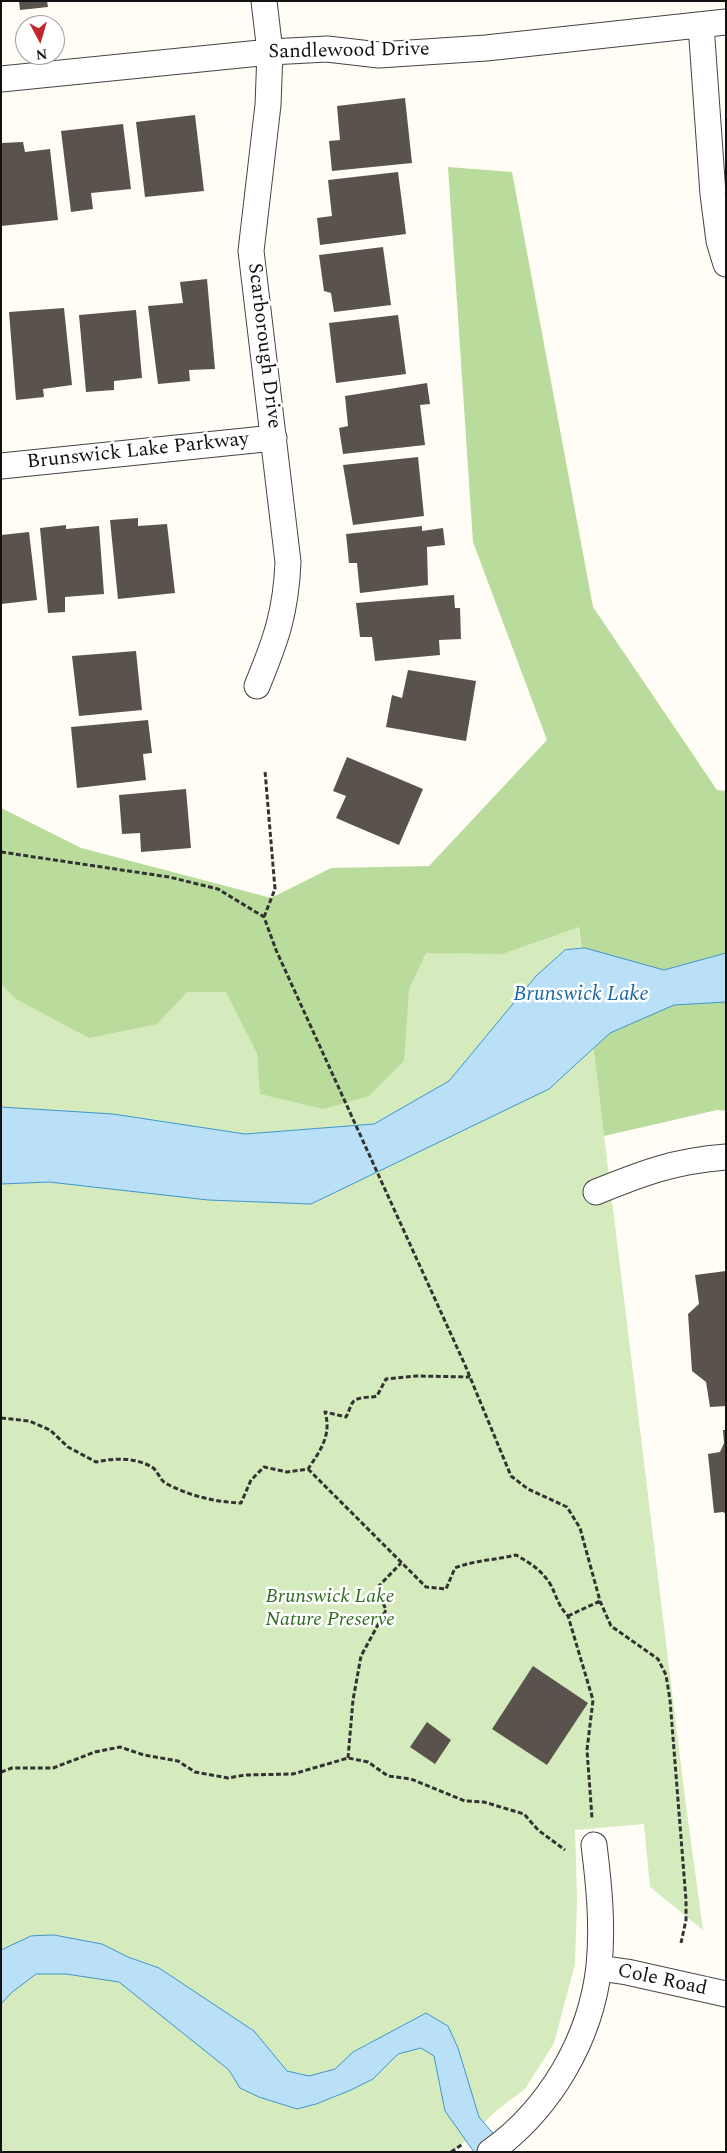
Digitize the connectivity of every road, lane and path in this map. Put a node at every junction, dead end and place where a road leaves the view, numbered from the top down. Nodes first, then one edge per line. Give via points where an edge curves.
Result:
1 (264, 1) edge
2 (726, 22) edge
3 (701, 25) junction
4 (270, 52) junction
5 (1, 79) edge
6 (726, 264) edge
7 (274, 438) junction
8 (1, 466) edge
9 (257, 686) dead end
10 (265, 771) dead end
11 (1, 852) edge
12 (264, 917) junction
13 (726, 1157) edge
14 (596, 1192) dead end
15 (470, 1377) junction
16 (1, 1418) edge
17 (308, 1469) junction
18 (401, 1563) junction
19 (600, 1601) junction
20 (568, 1616) junction
21 (348, 1758) junction
22 (1, 1772) edge
23 (594, 1845) junction
24 (681, 1943) dead end
25 (599, 1968) junction
26 (726, 1994) edge
27 (467, 2141) dead end
28 (451, 2152) edge
29 (490, 2152) edge

1 - 4 street, Scarborough Drive
2 - 3 street, Sandlewood Drive
3 - 4 street, Sandlewood Drive via 486,48 379,55 327,49
3 - 6 street via 712,194
4 - 5 street, Sandlewood Drive
4 - 7 street, Scarborough Drive via 268,105 250,251
7 - 8 street, Brunswick Lake Parkway
7 - 9 street, Scarborough Drive via 286,542 287,591 282,621
10 - 12 path via 275,889
11 - 12 path via 169,877 218,890
12 - 15 path via 276,950
13 - 14 street via 673,1164
15 - 17 path via 386,1379 377,1396 356,1400 346,1417 325,1412 327,1434
15 - 19 path via 511,1476 528,1489 567,1507 580,1528
16 - 17 path via 29,1422 50,1430 68,1448 96,1462 114,1458 152,1467 164,1483 202,1499 241,1503 251,1480 264,1467 287,1472
17 - 18 path
18 - 20 path via 426,1588 446,1590 455,1568 516,1555 536,1566 550,1584 558,1606
18 - 21 path via 378,1588 386,1610 361,1656
19 - 20 path
19 - 24 path via 610,1626 658,1659 666,1675 686,1900
20 - 23 path via 593,1700 587,1750
21 - 22 path via 293,1774 228,1778 195,1772 178,1761 144,1755 120,1746 54,1768 12,1768
21 - 23 path via 368,1762 388,1776 411,1778 465,1801 484,1802 524,1814 538,1830 574,1859
23 - 25 street via 600,1899
25 - 26 street, Cole Road
25 - 29 street via 584,2028 567,2064 537,2108
27 - 28 path

